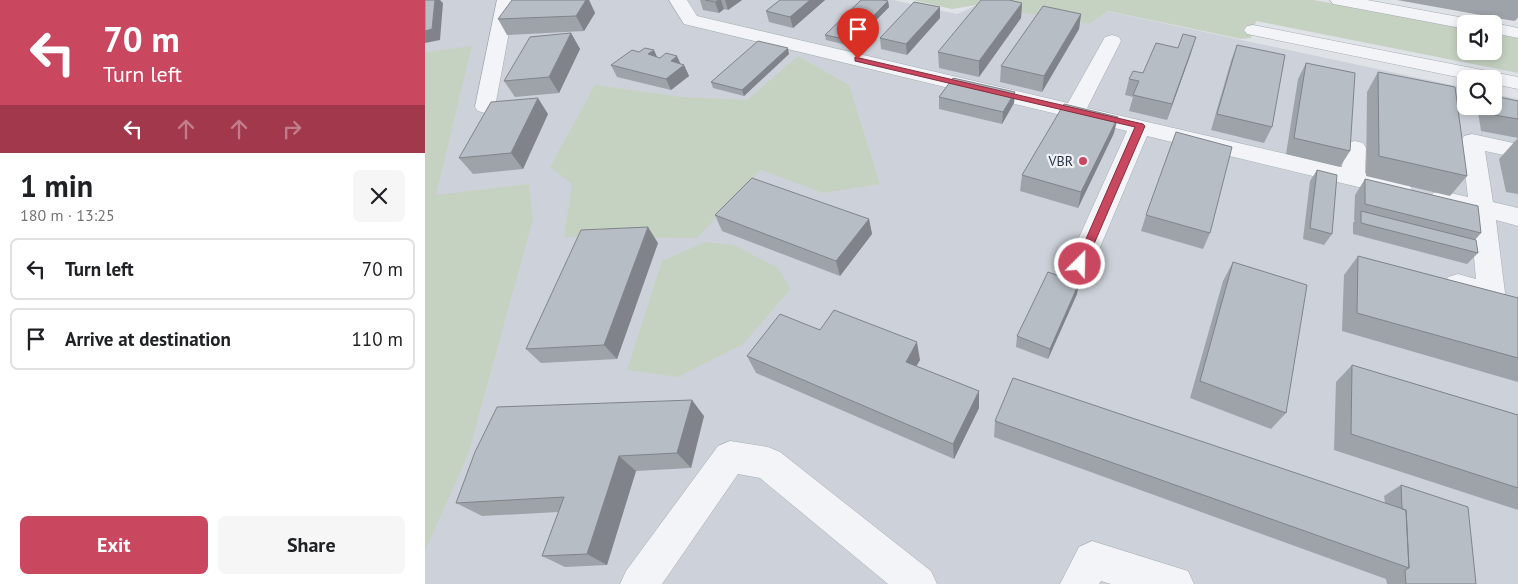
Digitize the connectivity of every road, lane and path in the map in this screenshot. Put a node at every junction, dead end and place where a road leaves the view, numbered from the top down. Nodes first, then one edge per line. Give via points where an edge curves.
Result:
1 (506, 0) edge
2 (678, 0) edge
3 (1339, 0) edge
4 (1457, 22) edge
5 (1502, 29) edge
6 (1253, 30) dead end
7 (1518, 32) edge
8 (1112, 41) dead end
9 (1518, 83) edge
10 (485, 108) edge
11 (1075, 110) junction
12 (1140, 126) junction
13 (1355, 148) dead end
14 (1518, 151) edge
15 (1353, 177) junction
16 (1482, 209) junction
17 (1518, 217) edge
18 (1080, 264) dead end
19 (1436, 279) edge
20 (639, 584) edge
21 (918, 584) edge
22 (1079, 584) edge
23 (1175, 584) edge

1 - 10 lane
2 - 11 lane via 690,20
3 - 4 lane
5 - 7 lane
6 - 9 lane
8 - 11 lane
11 - 12 lane
12 - 15 lane via 1188,129
12 - 18 lane
13 - 15 lane
14 - 16 lane via 1472,141
15 - 16 lane
16 - 17 lane
16 - 19 lane via 1491,293
20 - 21 lane via 731,458 768,463
22 - 23 lane via 1092,560

